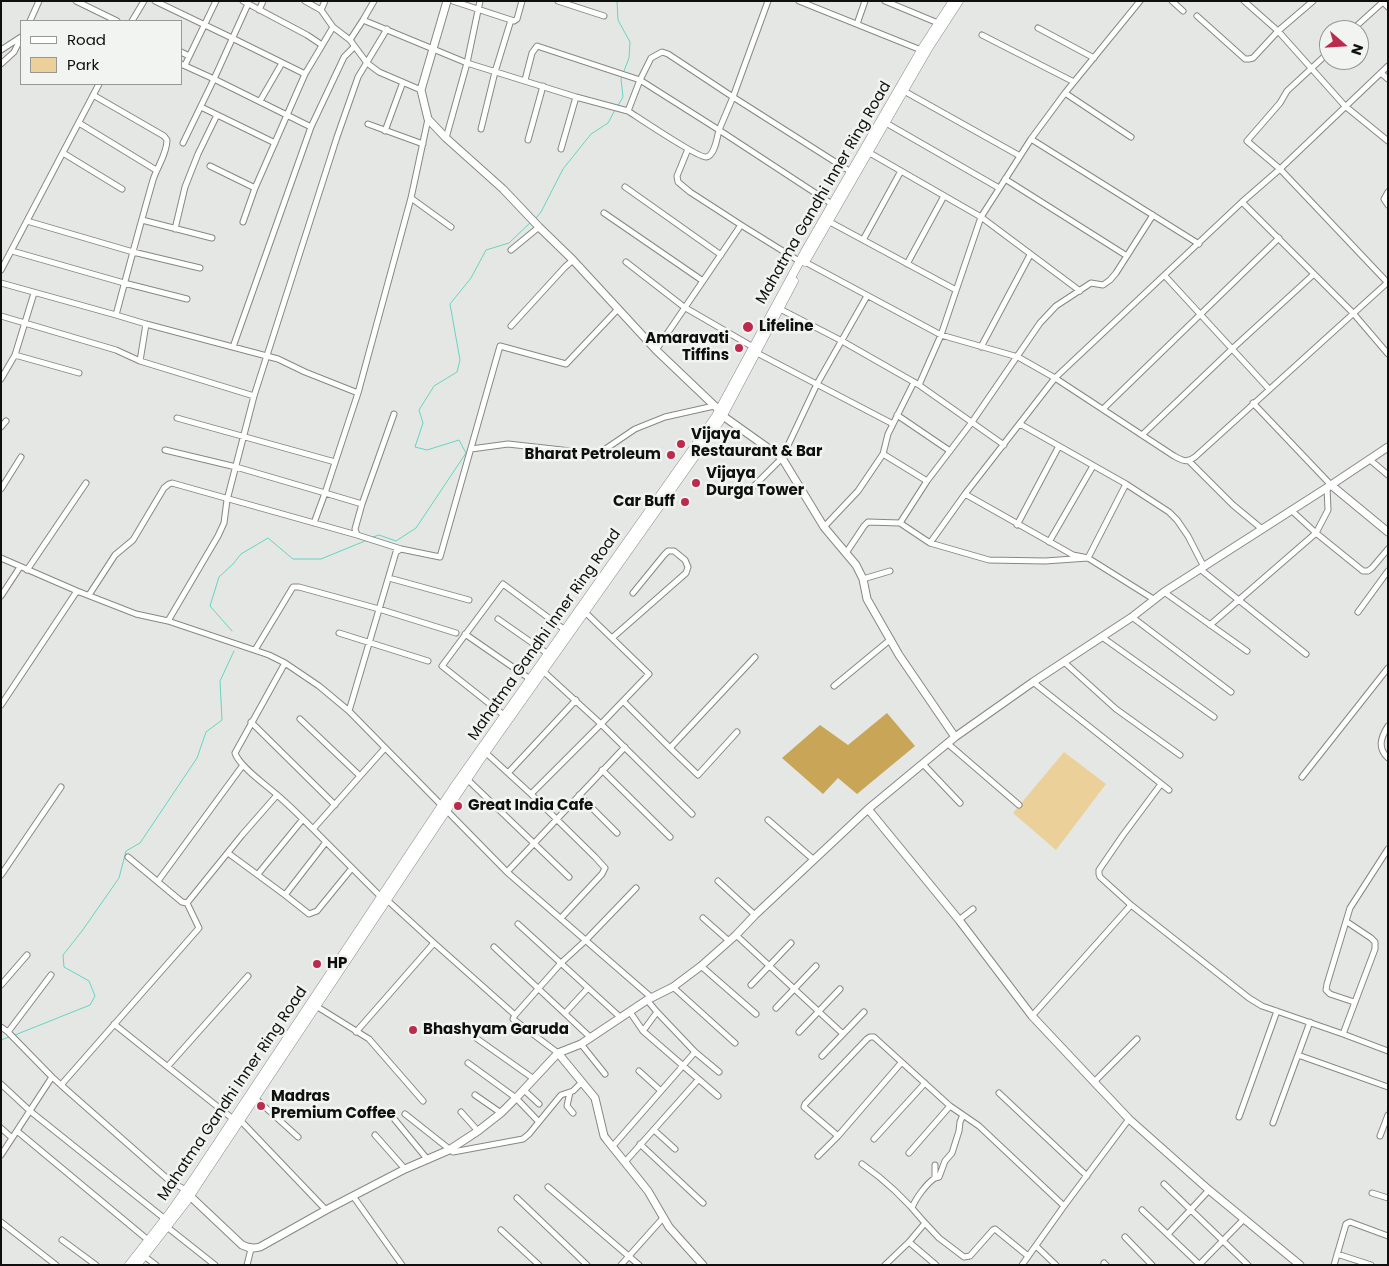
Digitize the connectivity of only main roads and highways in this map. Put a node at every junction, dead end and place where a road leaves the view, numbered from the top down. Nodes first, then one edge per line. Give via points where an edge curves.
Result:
1 (447, 1) edge
2 (953, 1) edge
3 (959, 1) edge
4 (802, 262) junction
5 (755, 350) junction
6 (719, 411) junction
7 (1388, 447) edge
8 (1329, 486) junction
9 (1388, 532) edge
10 (955, 736) junction
11 (444, 807) junction
12 (868, 809) junction
13 (384, 898) junction
14 (558, 1053) junction
15 (237, 1119) junction
16 (188, 1193) junction
17 (166, 1223) junction
18 (129, 1265) edge
19 (137, 1265) edge
20 (703, 1265) edge
21 (1300, 1265) edge

1 - 6 main road via 421,90 428,119 503,189 656,350
2 - 4 main road, Mahatma Gandhi Inner Ring Road via 921,50
3 - 4 main road, Mahatma Gandhi Inner Ring Road
4 - 5 main road, Mahatma Gandhi Inner Ring Road
4 - 5 main road, Mahatma Gandhi Inner Ring Road via 780,309
5 - 6 main road, Mahatma Gandhi Inner Ring Road
6 - 10 main road via 782,458 824,527 856,565 867,599 890,640
6 - 11 main road, Mahatma Gandhi Inner Ring Road
6 - 11 main road, Mahatma Gandhi Inner Ring Road via 585,612
7 - 8 main road
8 - 9 main road
8 - 10 main road via 1164,592
10 - 12 main road
11 - 13 main road, Mahatma Gandhi Inner Ring Road
12 - 14 main road via 701,966 591,1038
12 - 21 main road via 1032,1016 1129,1119
13 - 15 main road, Mahatma Gandhi Inner Ring Road
13 - 15 main road, Mahatma Gandhi Inner Ring Road via 255,1098
14 - 16 main road via 501,1113 450,1150 353,1196 260,1248 251,1249 242,1244
14 - 20 main road via 595,1098 604,1136 648,1191 678,1238
15 - 16 main road, Mahatma Gandhi Inner Ring Road
16 - 17 main road, Mahatma Gandhi Inner Ring Road
17 - 18 main road, Mahatma Gandhi Inner Ring Road
17 - 19 main road, Mahatma Gandhi Inner Ring Road

